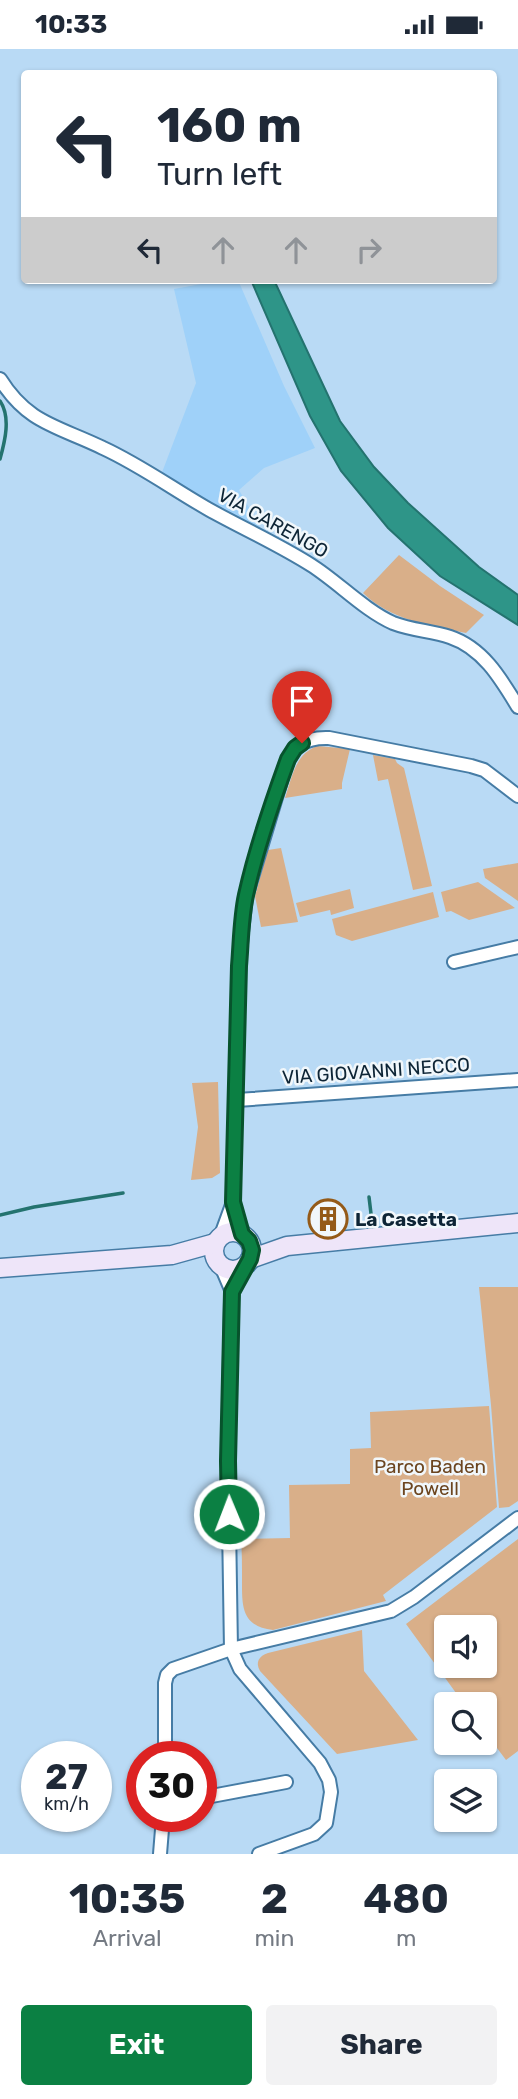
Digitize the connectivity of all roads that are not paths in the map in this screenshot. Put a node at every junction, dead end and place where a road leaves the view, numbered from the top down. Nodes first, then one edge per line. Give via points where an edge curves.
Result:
1 (0, 379) edge
2 (518, 707) edge
3 (518, 796) edge
4 (518, 947) edge
5 (454, 962) dead end
6 (518, 1080) edge
7 (237, 1100) junction
8 (233, 1202) junction
9 (518, 1223) edge
10 (245, 1236) junction
11 (218, 1239) junction
12 (287, 1246) junction
13 (172, 1255) junction
14 (248, 1262) junction
15 (220, 1265) junction
16 (0, 1268) edge
17 (232, 1292) junction
18 (518, 1518) edge
19 (231, 1649) junction
20 (164, 1741) edge
21 (286, 1782) dead end
22 (217, 1795) edge
23 (162, 1832) edge
24 (160, 1854) edge
25 (259, 1854) edge

1 - 2 street, VIA CARENGO via 30,415 106,449 311,565 393,622 464,643 502,681
3 - 7 street via 484,770 471,766 329,738 316,737 295,748 246,897 239,966
4 - 5 street
6 - 7 street, VIA GIOVANNI NECCO
7 - 8 street
8 - 10 street
8 - 11 street
9 - 12 main road
10 - 11 main road via 234,1231
10 - 12 main road
10 - 14 main road via 252,1250
11 - 13 main road
11 - 15 main road via 214,1252
12 - 14 main road
13 - 15 main road
13 - 16 main road
14 - 15 main road via 232,1270
14 - 17 street
15 - 17 street
17 - 19 street via 228,1461
18 - 19 street via 391,1611
19 - 20 street via 167,1675
19 - 25 street via 240,1669 320,1763 331,1792 326,1823 314,1834
21 - 22 street
23 - 24 street

